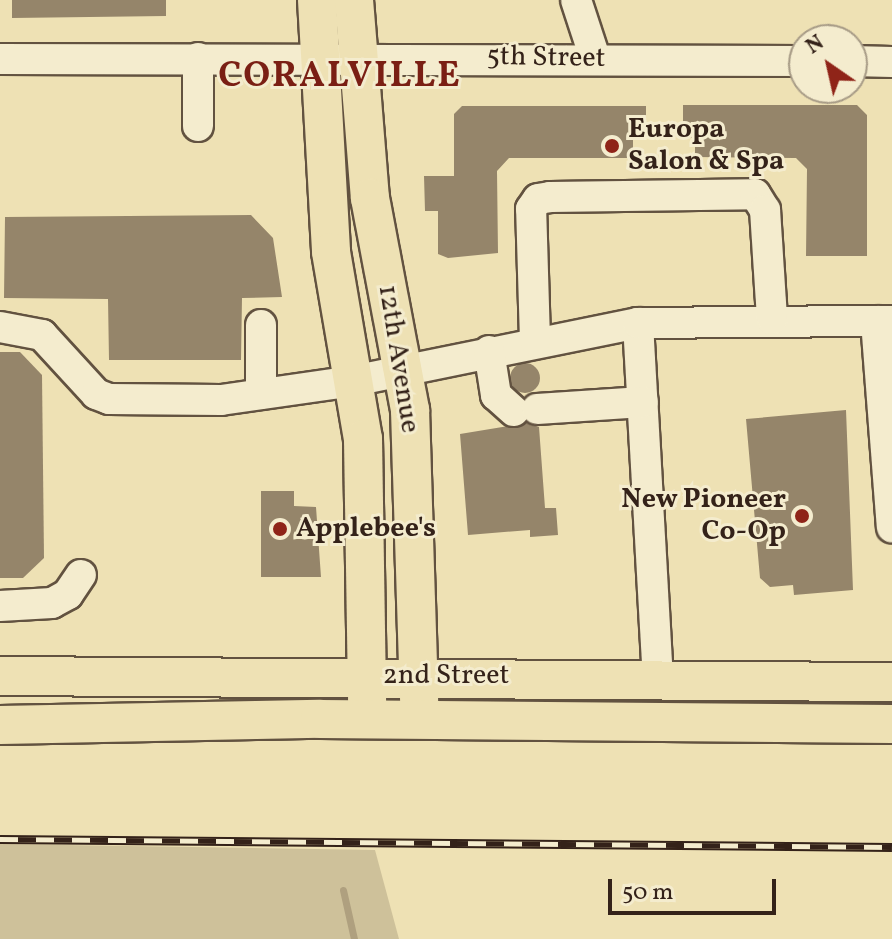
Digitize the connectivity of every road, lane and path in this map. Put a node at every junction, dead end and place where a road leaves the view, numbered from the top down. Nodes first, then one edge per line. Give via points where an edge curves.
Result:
1 (317, 0) edge
2 (354, 0) edge
3 (575, 0) edge
4 (317, 56) junction
5 (361, 56) junction
6 (198, 58) junction
7 (557, 58) junction
8 (595, 58) junction
9 (0, 59) edge
10 (788, 61) edge
11 (868, 61) edge
12 (892, 62) edge
13 (198, 126) dead end
14 (772, 319) junction
15 (884, 321) edge
16 (638, 323) junction
17 (261, 325) dead end
18 (0, 327) edge
19 (535, 340) junction
20 (489, 351) junction
21 (403, 372) junction
22 (353, 381) junction
23 (261, 394) junction
24 (643, 402) junction
25 (887, 404) edge
26 (892, 527) edge
27 (81, 575) dead end
28 (0, 606) edge
29 (0, 676) edge
30 (367, 676) junction
31 (418, 676) junction
32 (658, 677) junction
33 (892, 682) edge
34 (367, 720) junction
35 (420, 720) junction
36 (892, 724) edge
37 (0, 725) edge

1 - 4 main road, 12th Avenue
2 - 5 main road, 12th Avenue
3 - 7 street
3 - 8 street
4 - 5 street, 5th Street
4 - 6 street, 5th Street
4 - 22 main road, 12th Avenue via 331,252
5 - 7 street, 5th Street
5 - 21 main road, 12th Avenue via 370,198
6 - 9 street, 5th Street
6 - 13 street
7 - 8 street, 5th Street
8 - 10 street, 5th Street
11 - 12 street
14 - 15 street
14 - 16 street
14 - 19 street via 765,210 755,194 550,197 538,199 531,209
15 - 25 street
16 - 19 street
16 - 24 street
17 - 23 street
18 - 23 street via 42,335 96,394 109,399
19 - 20 street
20 - 21 street
20 - 24 street via 496,395 525,410
21 - 22 street
21 - 31 main road, 12th Avenue via 414,473
22 - 23 street
22 - 30 main road, 12th Avenue via 363,439
24 - 32 street
25 - 26 street
27 - 28 street via 52,603
29 - 30 main road, 2nd Street
30 - 31 main road, 2nd Street
30 - 34 main road, 12th Avenue
31 - 32 main road, 2nd Street
31 - 35 main road, 12th Avenue
32 - 33 main road, 2nd Street
34 - 35 main road, 2nd Street
34 - 37 main road, 2nd Street
35 - 36 main road, 2nd Street

